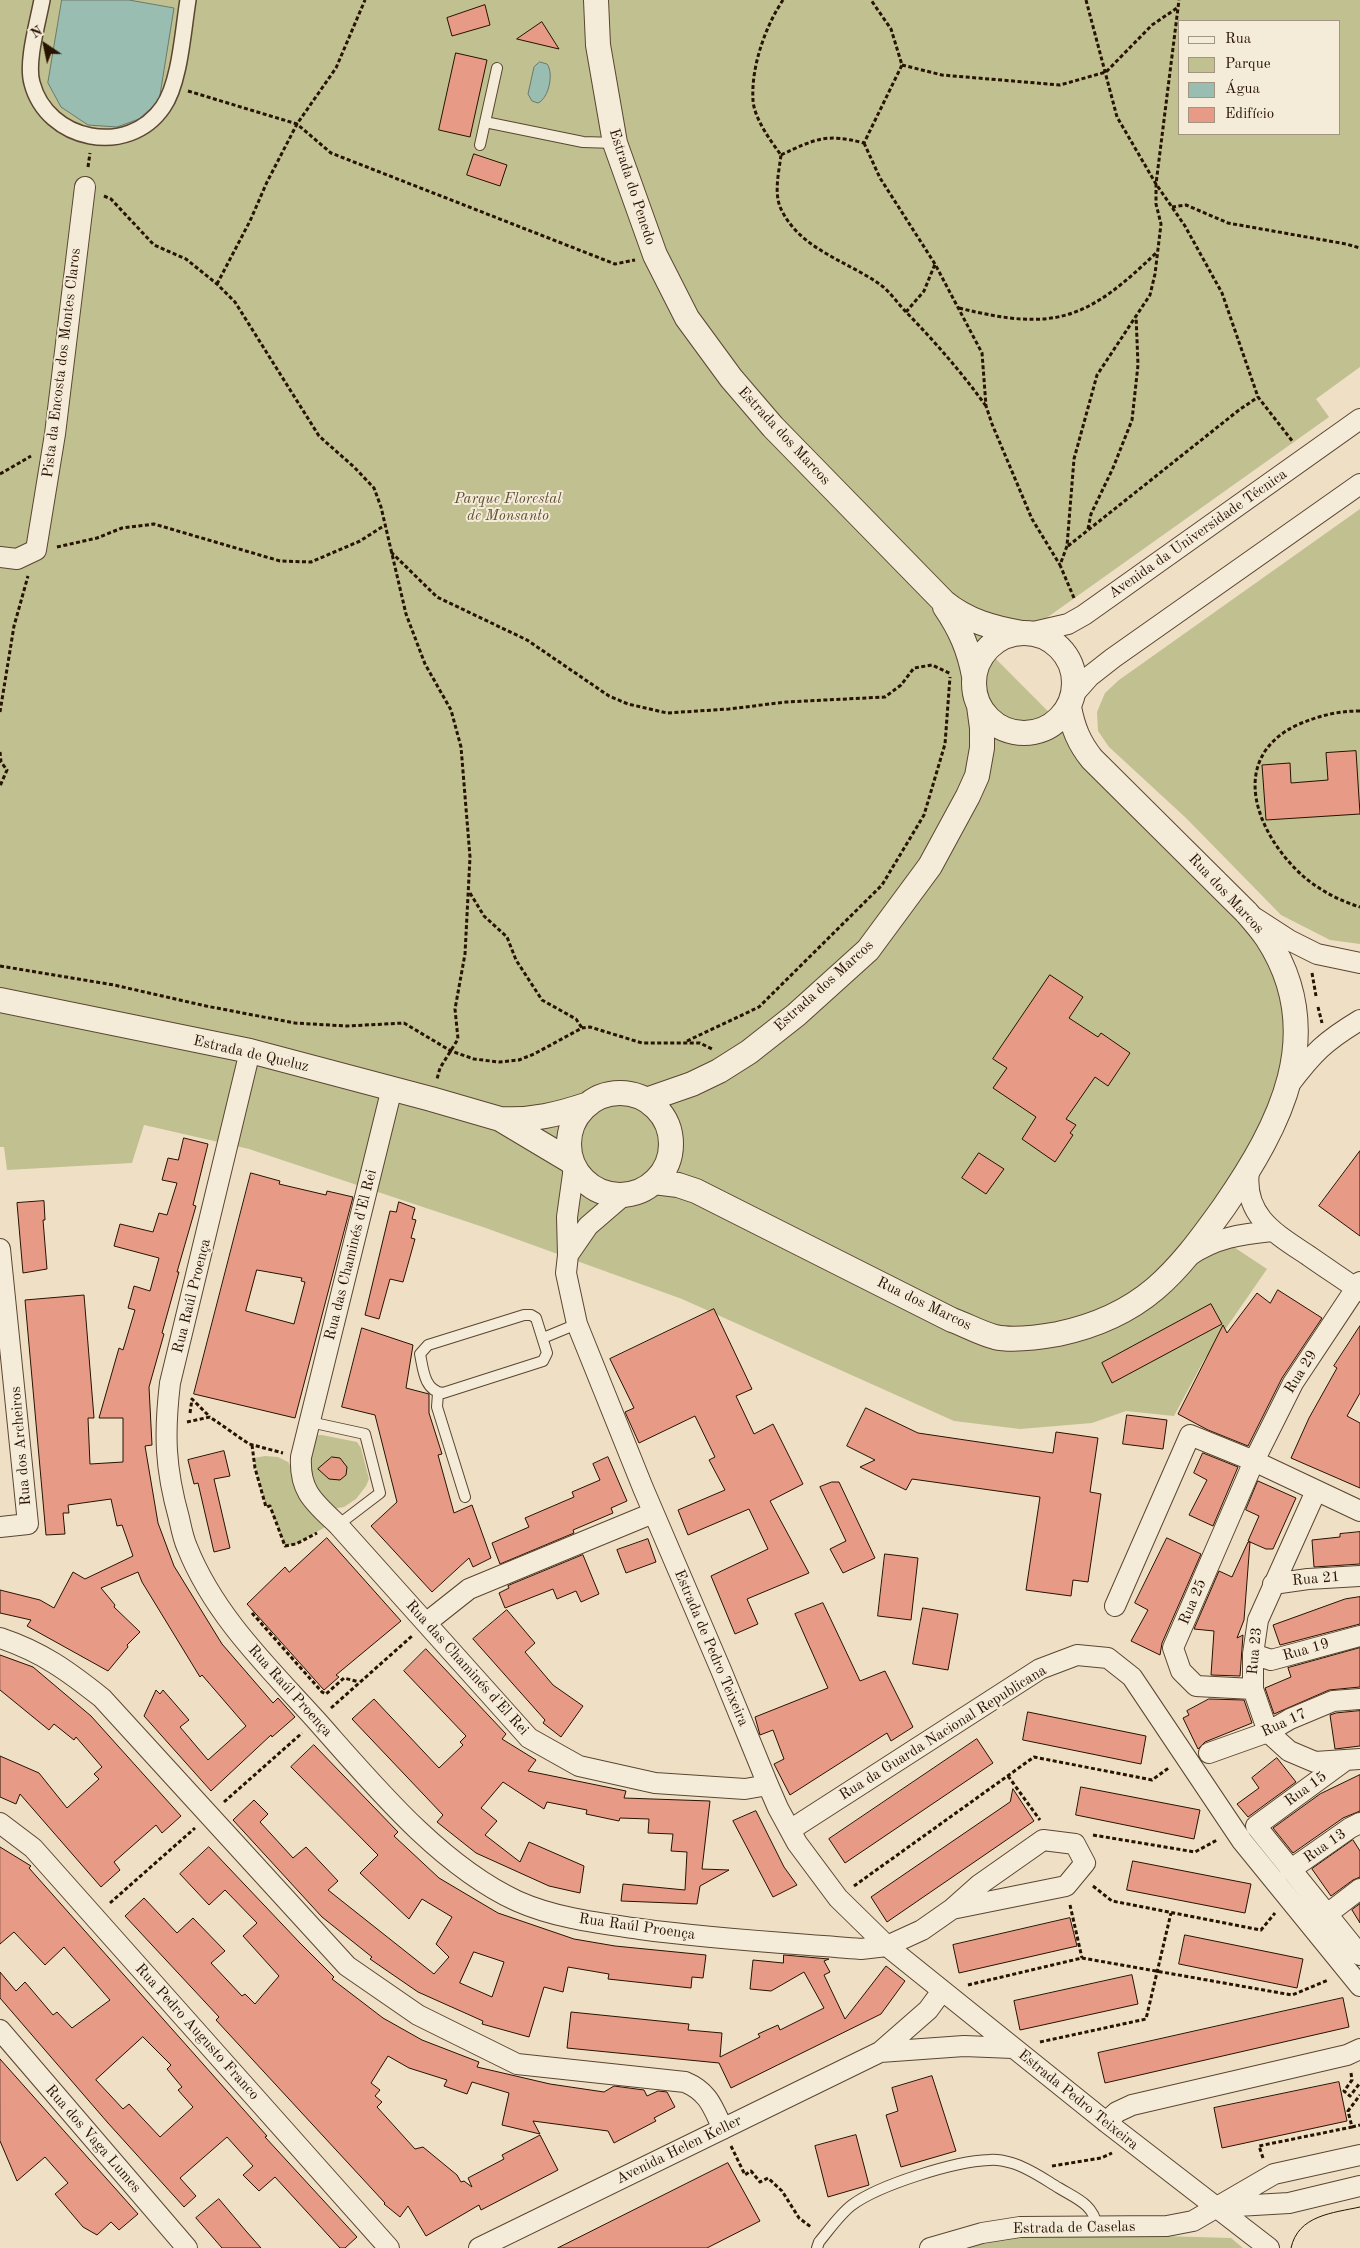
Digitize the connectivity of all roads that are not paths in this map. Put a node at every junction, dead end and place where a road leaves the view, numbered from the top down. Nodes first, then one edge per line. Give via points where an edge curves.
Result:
1 (42, 0) edge
2 (188, 0) edge
3 (596, 0) edge
4 (497, 68) dead end
5 (485, 122) junction
6 (615, 143) junction
7 (480, 145) dead end
8 (85, 187) road end
9 (655, 255) joint
10 (1360, 420) edge
11 (1360, 484) edge
12 (0, 557) edge
13 (939, 598) junction
14 (1026, 633) junction
15 (975, 689) junction
16 (1071, 701) junction
17 (1246, 912) junction
18 (1360, 963) edge
19 (0, 1000) edge
20 (1360, 1020) edge
21 (250, 1052) junction
22 (1289, 1085) junction
23 (392, 1088) junction
24 (646, 1100) junction
25 (589, 1104) junction
26 (500, 1119) junction
27 (573, 1164) junction
28 (1249, 1171) junction
29 (654, 1182) junction
30 (624, 1195) junction
31 (1272, 1231) junction
32 (0, 1249) edge
33 (568, 1255) junction
34 (1189, 1256) junction
35 (1359, 1287) edge
36 (4, 1324) edge
37 (577, 1324) junction
38 (543, 1338) junction
39 (438, 1393) junction
40 (310, 1422) junction
41 (1254, 1461) junction
42 (1316, 1491) junction
43 (465, 1497) dead end
44 (1360, 1510) edge
45 (653, 1513) junction
46 (336, 1523) junction
47 (0, 1527) edge
48 (1360, 1576) edge
49 (1273, 1584) junction
50 (1114, 1606) dead end
51 (426, 1624) junction
52 (1360, 1636) edge
53 (0, 1638) edge
54 (1253, 1654) junction
55 (1253, 1689) junction
56 (1360, 1699) edge
57 (1268, 1732) junction
58 (1209, 1753) dead end
59 (1353, 1759) edge
60 (768, 1785) junction
61 (0, 1823) edge
62 (1360, 1824) edge
63 (790, 1830) junction
64 (1290, 1870) junction
65 (1360, 1889) edge
66 (952, 1909) junction
67 (1326, 1914) junction
68 (887, 1946) junction
69 (1358, 1964) edge
70 (942, 1991) junction
71 (0, 2030) edge
72 (1013, 2048) junction
73 (1360, 2049) edge
74 (880, 2052) junction
75 (1106, 2122) junction
76 (723, 2129) junction
77 (1360, 2155) edge
78 (1360, 2186) edge
79 (1216, 2207) junction
80 (1097, 2226) junction
81 (186, 2248) edge
82 (389, 2248) edge
83 (479, 2248) edge
84 (817, 2248) edge
85 (930, 2248) edge
86 (1269, 2248) edge

1 - 2 street via 32,44 31,81 40,103 54,120 73,132 92,138 111,138 129,134 148,123 163,107 173,87
3 - 6 street, Estrada do Penedo via 598,45
4 - 5 lane
5 - 6 lane via 583,142
5 - 7 lane
6 - 9 street, Estrada do Penedo
8 - 12 street, Pista da Encosta dos Montes Claros via 53,443 36,550 17,559
9 - 13 street, Estrada dos Marcos via 687,318 731,378
10 - 14 street, Avenida da Universidade Técnica via 1084,615 1068,624
11 - 16 street via 1090,676
13 - 14 street, Estrada dos Marcos via 984,625
13 - 15 street, Estrada dos Marcos via 960,630 969,652
14 - 15 street via 1009,635 986,650 980,658
14 - 16 street via 1046,638 1060,647 1070,662 1074,678
15 - 16 street via 988,719 1000,728 1016,733 1046,729 1059,720
15 - 24 street, Estrada dos Marcos via 982,728 977,776 930,866 868,950 749,1052 720,1071
16 - 17 street, Rua dos Marcos via 1072,727 1081,746
17 - 18 street via 1317,954
17 - 22 street, Rua dos Marcos via 1268,939 1292,996 1295,1054
19 - 21 street, Estrada de Queluz
20 - 22 street via 1331,1037 1310,1057
21 - 23 street, Estrada de Queluz
21 - 68 street, Rua Raúl Proença via 170,1383 165,1438 169,1481 186,1545 217,1606 240,1636 420,1832 478,1878 518,1901 580,1921 679,1934 861,1949
22 - 28 street, Rua dos Marcos via 1275,1124
23 - 26 street, Estrada de Queluz
23 - 40 street, Rua das Chaminés d'El Rei
24 - 25 street via 632,1094 617,1093 602,1096
24 - 29 street via 659,1110 671,1139 664,1170
25 - 26 street, Estrada de Queluz via 551,1116
25 - 27 street via 578,1115 571,1130 569,1146
26 - 27 street, Estrada de Queluz
27 - 30 street via 595,1189
27 - 33 street, Estrada de Pedro Teixeira via 567,1217
28 - 31 street via 1247,1188 1251,1200
28 - 34 street, Rua dos Marcos
29 - 30 street via 640,1191
29 - 34 street, Rua dos Marcos via 696,1191 952,1320 996,1337 1038,1338 1102,1322 1141,1300
30 - 33 street via 588,1226
31 - 34 street, Rua dos Marcos via 1229,1236
31 - 35 street
32 - 36 street, Rua dos Archeiros
33 - 37 street, Estrada de Pedro Teixeira via 566,1273
35 - 41 street, Rua 29 via 1292,1383
36 - 47 street, Rua dos Archeiros via 28,1524
37 - 38 lane
37 - 45 street, Estrada de Pedro Teixeira
38 - 39 lane via 547,1353 542,1361
38 - 39 lane via 536,1318 524,1315 428,1345 420,1354 428,1385
39 - 43 lane via 437,1406
40 - 46 street, Rua das Chaminés d'El Rei via 300,1457 303,1486
40 - 46 lane via 366,1434 380,1492
41 - 42 street
41 - 50 street via 1190,1435
41 - 55 street, Rua 25 via 1173,1648 1181,1671 1196,1686
42 - 44 street
42 - 49 street, Rua 23
45 - 51 street via 469,1589
45 - 60 street, Estrada de Pedro Teixeira
46 - 51 street, Rua das Chaminés d'El Rei
48 - 49 street, Rua 21
49 - 54 street, Rua 23 via 1258,1620
51 - 60 street, Rua das Chaminés d'El Rei via 530,1738 579,1766 655,1783 745,1789
52 - 54 street, Rua 19 via 1271,1660
53 - 76 street via 24,1646 64,1667 102,1698 347,1966 418,2016 516,2064 686,2082 706,2095
54 - 55 street, Rua 23
55 - 57 street, Rua 23
56 - 57 street, Rua 17 via 1333,1701
57 - 58 street, Rua 17
57 - 59 street, Rua 23 via 1289,1751 1315,1762
59 - 64 street, Rua 15 via 1256,1826
60 - 63 street, Estrada de Pedro Teixeira
61 - 82 street, Rua Pedro Augusto Franco via 33,1848
62 - 64 street, Rua 13
63 - 68 street, Estrada de Pedro Teixeira via 838,1898
63 - 69 street, Rua da Guarda Nacional Republicana via 1040,1669 1077,1655 1108,1658 1132,1677 1235,1830 1288,1897
64 - 67 street
65 - 67 street
66 - 66 street via 979,1885 1044,1840 1075,1844 1085,1863 1071,1880
66 - 68 street via 922,1930
67 - 69 street
68 - 70 street, Estrada de Pedro Teixeira
70 - 72 street, Estrada Pedro Teixeira
70 - 74 street, Avenida Helen Keller via 928,2010
71 - 81 street, Rua dos Vaga Lumes
72 - 74 street, Avenida Helen Keller via 964,2046
72 - 75 street, Estrada Pedro Teixeira
73 - 75 street via 1347,2055 1132,2105
74 - 76 street, Avenida Helen Keller
75 - 79 street, Estrada Pedro Teixeira
76 - 83 street, Avenida Helen Keller
77 - 79 street, Estrada de Caselas via 1274,2174
78 - 79 street via 1289,2202
79 - 80 street, Estrada de Caselas via 1192,2221 1167,2226
79 - 86 street, Estrada Pedro Teixeira
80 - 84 lane via 1095,2215 1086,2204 1030,2170 990,2160 968,2162 890,2185 863,2198 850,2207
80 - 85 street, Estrada de Caselas via 1020,2228 982,2233

